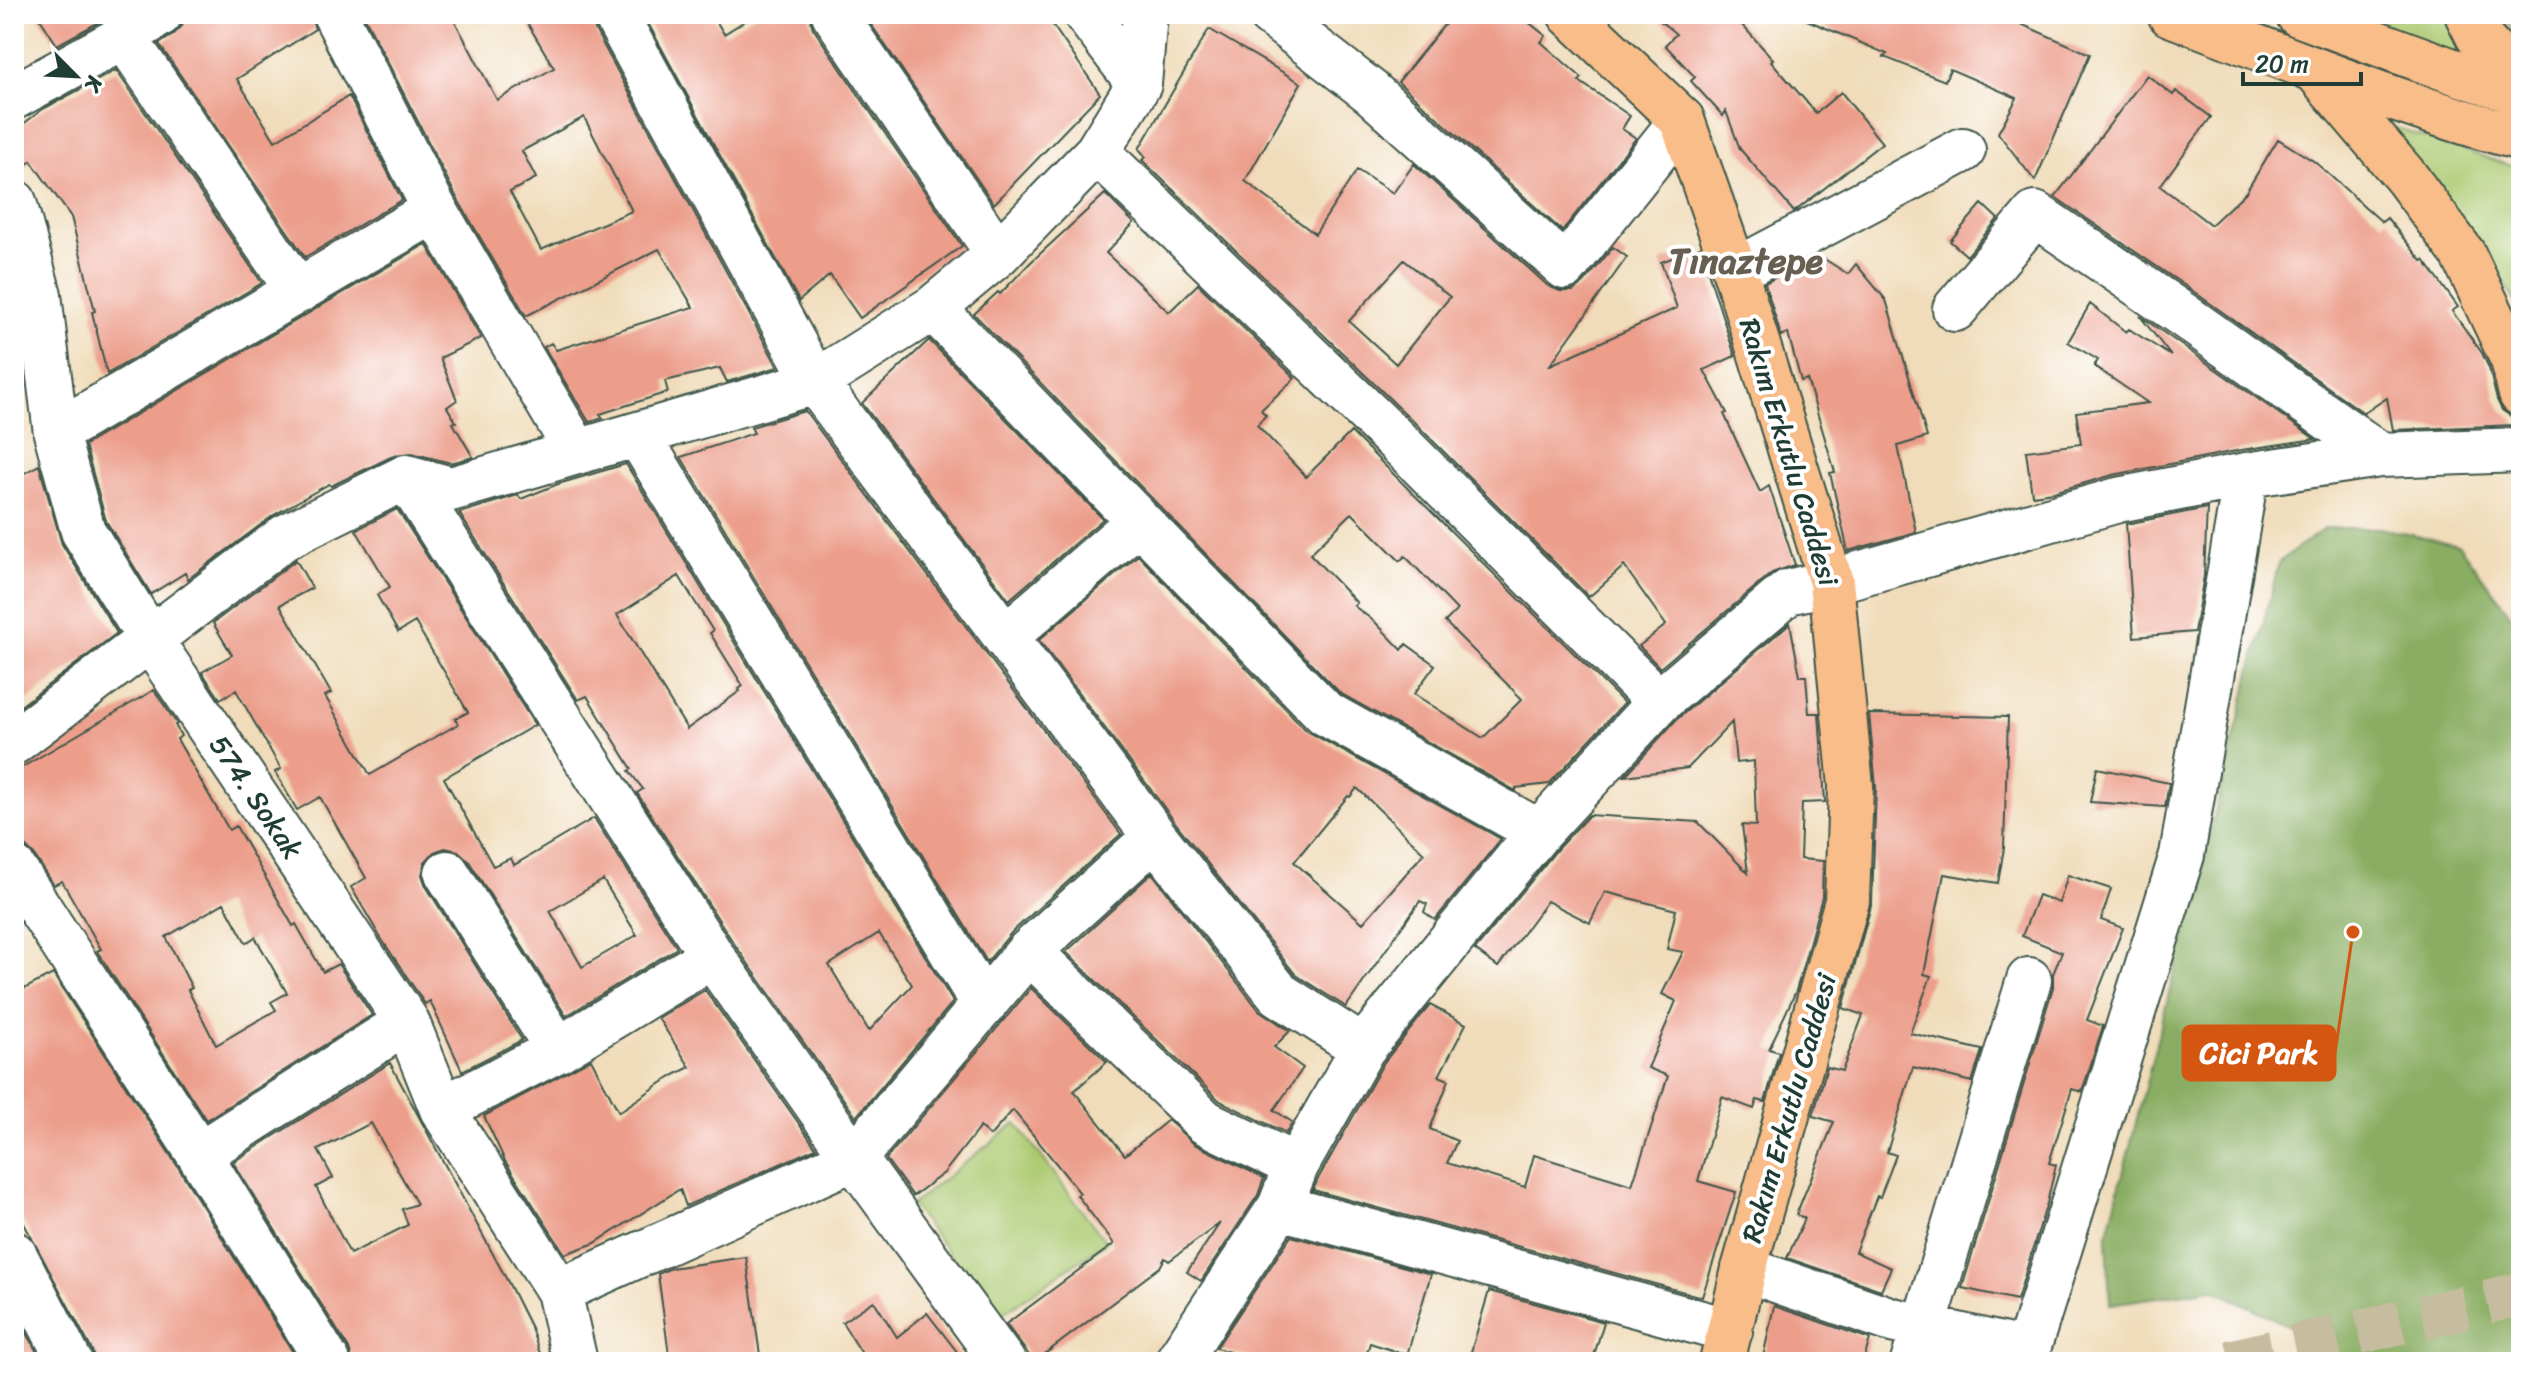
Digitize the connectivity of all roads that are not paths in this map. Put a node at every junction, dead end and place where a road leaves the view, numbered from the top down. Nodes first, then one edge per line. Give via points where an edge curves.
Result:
1 (160, 14) edge
2 (335, 14) edge
3 (615, 14) edge
4 (834, 14) edge
5 (1086, 14) edge
6 (1145, 14) edge
7 (1270, 14) edge
8 (1570, 14) edge
9 (2170, 14) edge
10 (2298, 14) edge
11 (2467, 14) edge
12 (124, 37) junction
13 (2317, 72) junction
14 (2461, 74) junction
15 (2521, 83) edge
16 (1139, 84) junction
17 (2521, 93) edge
18 (14, 97) edge
19 (1682, 120) junction
20 (2521, 121) edge
21 (2521, 138) edge
22 (1963, 150) dead end
23 (1097, 152) junction
24 (14, 202) edge
25 (435, 210) junction
26 (998, 254) junction
27 (1735, 271) junction
28 (298, 291) junction
29 (26, 299) edge
30 (933, 308) junction
31 (1955, 309) dead end
32 (2518, 367) edge
33 (815, 382) junction
34 (56, 433) junction
35 (638, 435) junction
36 (2521, 450) edge
37 (577, 452) junction
38 (2380, 455) junction
39 (2246, 475) junction
40 (406, 477) junction
41 (1139, 521) junction
42 (1831, 582) junction
43 (1005, 637) junction
44 (150, 639) junction
45 (1659, 702) junction
46 (14, 742) edge
47 (1539, 832) junction
48 (1155, 837) junction
49 (14, 869) edge
50 (447, 873) dead end
51 (1029, 951) junction
52 (712, 956) junction
53 (2029, 980) dead end
54 (984, 1005) junction
55 (407, 1022) junction
56 (1363, 1048) junction
57 (558, 1050) junction
58 (442, 1109) junction
59 (199, 1154) junction
60 (854, 1158) junction
61 (1296, 1166) junction
62 (1280, 1207) junction
63 (14, 1254) edge
64 (1744, 1269) junction
65 (559, 1291) junction
66 (1919, 1344) edge
67 (1726, 1346) edge
68 (2025, 1356) edge
69 (70, 1362) edge
70 (328, 1362) edge
71 (575, 1362) edge
72 (1003, 1362) edge
73 (1177, 1362) edge

1 - 12 street
2 - 25 street
3 - 33 street
4 - 26 street
5 - 16 street
6 - 16 street
7 - 19 street via 1371,92 1565,267
8 - 19 main road, Rakım Erkutlu Caddesi
9 - 13 main road
10 - 14 main road
11 - 15 main road via 2478,36
12 - 18 street
12 - 28 street
13 - 21 main road
13 - 32 main road via 2463,254
14 - 17 main road
14 - 20 main road
16 - 23 street
19 - 27 main road, Rakım Erkutlu Caddesi
22 - 27 street
23 - 26 street
23 - 45 street
24 - 29 street, 574. Sokak
25 - 28 street
25 - 37 street
26 - 30 street
27 - 42 main road, Rakım Erkutlu Caddesi
28 - 34 street
29 - 34 street, 574. Sokak
30 - 33 street
30 - 41 street
31 - 38 street via 2035,214
33 - 35 street
33 - 43 street
34 - 44 street, 574. Sokak via 83,531
35 - 37 street
35 - 54 street
36 - 38 street
37 - 40 street via 451,489
38 - 39 street
39 - 42 street via 2118,500
39 - 68 street via 2182,855
40 - 44 street via 285,537
40 - 52 street
41 - 43 street
41 - 47 street via 1325,713
42 - 45 street via 1788,592
42 - 64 main road, Rakım Erkutlu Caddesi via 1851,786 1847,901
43 - 48 street
44 - 46 street
44 - 55 street, 574. Sokak
45 - 47 street
47 - 56 street
48 - 51 street
48 - 56 street via 1279,994
49 - 59 street
50 - 57 street
51 - 54 street
51 - 61 street via 1205,1122
52 - 57 street
52 - 60 street
53 - 66 street
54 - 60 street
55 - 58 street, 574. Sokak
55 - 59 street
56 - 61 street
57 - 58 street
58 - 65 street, 574. Sokak
59 - 70 street
60 - 65 street
60 - 72 street
61 - 62 street
62 - 67 street
62 - 73 street
63 - 69 street
64 - 66 street via 1892,1320
64 - 67 main road, Rakım Erkutlu Caddesi
65 - 71 street, 574. Sokak
66 - 68 street

